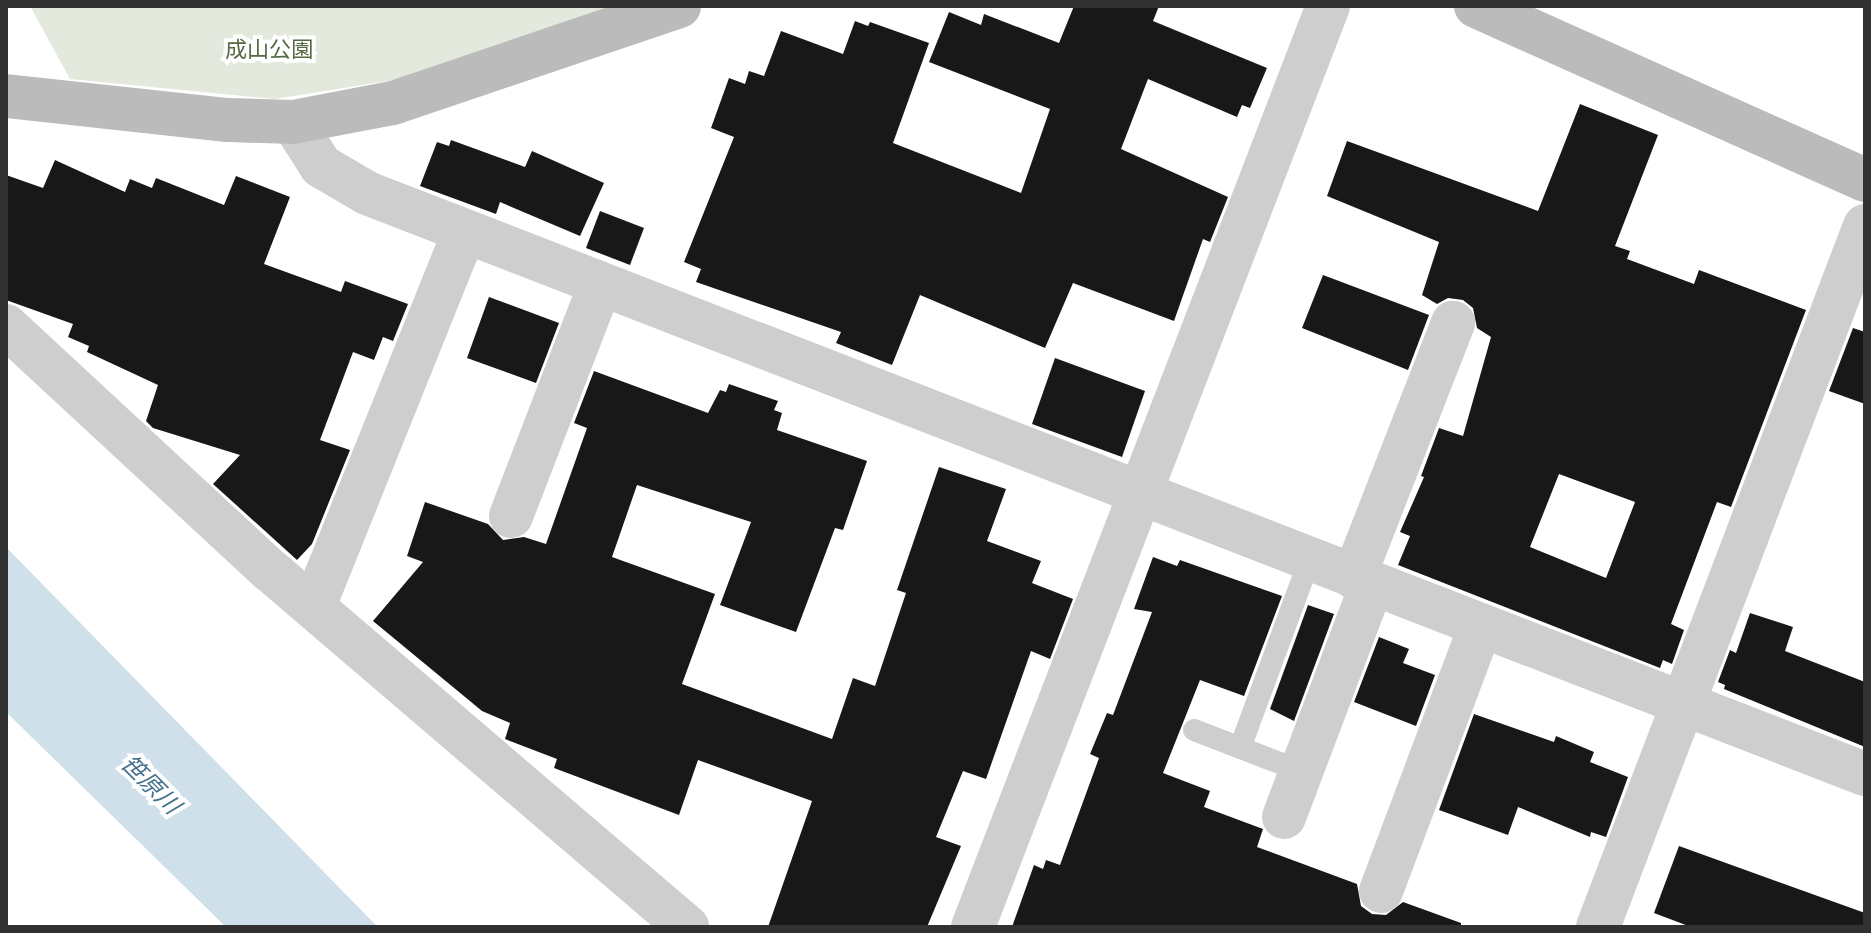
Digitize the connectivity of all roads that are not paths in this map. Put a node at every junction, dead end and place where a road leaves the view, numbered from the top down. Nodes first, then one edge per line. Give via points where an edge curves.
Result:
1 (679, 6) edge
2 (1328, 6) edge
3 (1476, 6) edge
4 (6, 96) edge
5 (293, 122) junction
6 (1865, 180) edge
7 (1865, 226) edge
8 (464, 232) junction
9 (600, 285) junction
10 (1453, 323) dead end
11 (6, 326) edge
12 (1139, 491) junction
13 (511, 516) dead end
14 (1310, 559) junction
15 (1363, 581) junction
16 (314, 606) junction
17 (1480, 627) junction
18 (1685, 704) junction
19 (1194, 730) dead end
20 (1240, 748) junction
21 (1282, 764) dead end
22 (1865, 774) edge
23 (1284, 817) dead end
24 (1381, 891) dead end
25 (687, 927) edge
26 (973, 927) edge
27 (1598, 927) edge

1 - 5 street via 393,103
2 - 12 street
3 - 6 street
4 - 5 street
5 - 8 street via 315,159 339,180
7 - 18 street
8 - 9 street
8 - 16 street
9 - 12 street
9 - 13 street
10 - 15 street
11 - 16 street
12 - 14 street
12 - 26 street
14 - 15 street
14 - 20 lane
15 - 17 street
15 - 23 street
16 - 25 street
17 - 18 street
17 - 24 street
18 - 22 street
18 - 27 street
19 - 20 lane
20 - 21 lane

